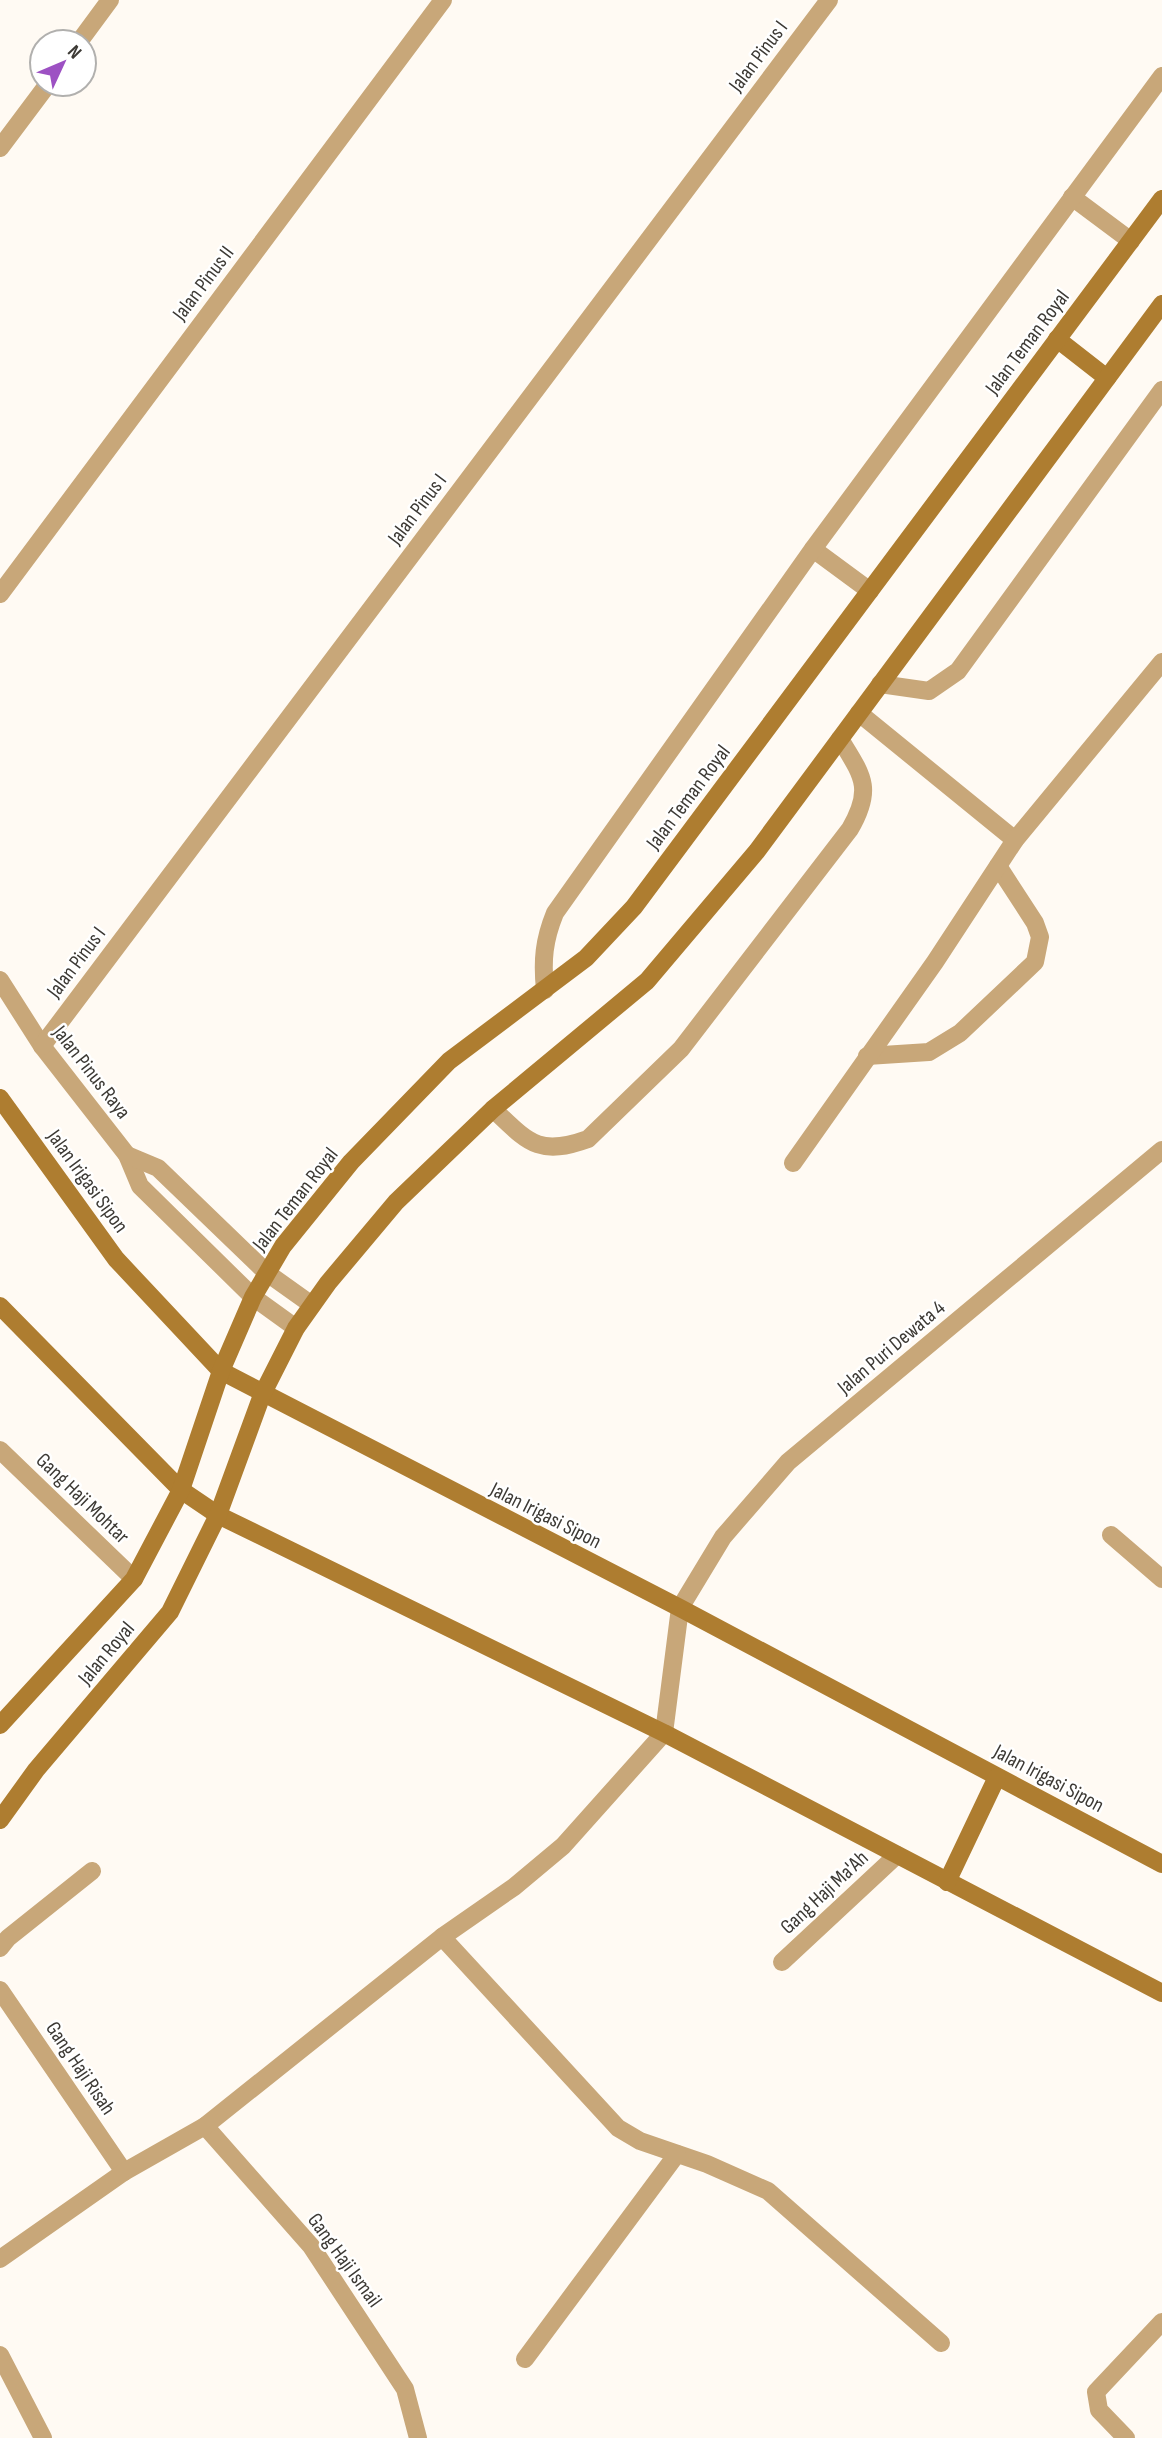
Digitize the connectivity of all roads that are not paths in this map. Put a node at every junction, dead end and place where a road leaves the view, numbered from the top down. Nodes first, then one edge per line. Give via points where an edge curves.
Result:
1 (110, 0) edge
2 (443, 0) edge
3 (829, 0) edge
4 (89, 28) edge
5 (1162, 76) edge
6 (38, 98) edge
7 (0, 148) edge
8 (1072, 197) junction
9 (1162, 199) edge
10 (1131, 242) junction
11 (1162, 304) edge
12 (1057, 340) junction
13 (1107, 378) junction
14 (1162, 390) edge
15 (813, 549) junction
16 (870, 591) junction
17 (0, 594) edge
18 (1162, 662) edge
19 (880, 684) junction
20 (859, 713) junction
21 (840, 738) junction
22 (1015, 840) junction
23 (998, 866) junction
24 (0, 980) edge
25 (545, 989) junction
26 (42, 1046) junction
27 (867, 1056) junction
28 (0, 1098) edge
29 (493, 1109) junction
30 (1162, 1150) edge
31 (127, 1155) junction
32 (793, 1163) dead end
33 (267, 1273) junction
34 (253, 1297) junction
35 (313, 1305) junction
36 (0, 1306) edge
37 (296, 1328) junction
38 (219, 1377) junction
39 (260, 1401) junction
40 (0, 1450) edge
41 (184, 1483) junction
42 (220, 1508) junction
43 (1111, 1535) dead end
44 (134, 1579) junction
45 (1162, 1579) edge
46 (680, 1608) junction
47 (0, 1725) edge
48 (664, 1733) junction
49 (997, 1777) junction
50 (0, 1820) edge
51 (897, 1856) junction
52 (1162, 1864) edge
53 (92, 1871) dead end
54 (947, 1882) junction
55 (442, 1937) junction
56 (0, 1948) edge
57 (782, 1962) dead end
58 (0, 1990) edge
59 (1162, 1993) edge
60 (205, 2126) junction
61 (677, 2154) junction
62 (124, 2172) junction
63 (0, 2259) edge
64 (1162, 2322) edge
65 (941, 2343) dead end
66 (0, 2355) edge
67 (525, 2359) dead end
68 (43, 2438) edge
69 (418, 2438) edge
70 (1126, 2438) edge

1 - 4 street
2 - 17 street, Jalan Pinus II
3 - 26 street, Jalan Pinus I
5 - 8 street
6 - 7 street
8 - 10 street
8 - 15 street
9 - 10 street, Jalan Teman Royal
10 - 12 street, Jalan Teman Royal
11 - 13 street
12 - 13 street
12 - 16 street, Jalan Teman Royal
13 - 19 street
14 - 19 street via 958,671 929,691
15 - 16 street
15 - 25 street via 555,913 542,956
16 - 25 street, Jalan Teman Royal via 634,907 586,958
18 - 22 street
19 - 20 street
20 - 21 street
20 - 22 street
21 - 29 street via 757,851 647,981
21 - 29 street via 863,777 861,811 681,1049 588,1139 572,1145 529,1143
22 - 23 street
23 - 27 street
23 - 27 street via 1035,923 1040,937 1035,962 960,1034 929,1052
24 - 26 street, Jalan Pinus Raya
25 - 33 street, Jalan Teman Royal via 449,1061 351,1162 283,1246
26 - 31 street, Jalan Pinus Raya
27 - 32 street
28 - 38 street, Jalan Irigasi Sipon via 116,1259
29 - 35 street via 396,1202
30 - 46 street, Jalan Puri Dewata 4 via 788,1462 723,1537
31 - 33 street, Jalan Pinus Raya via 158,1168
31 - 34 street, Jalan Pinus Raya via 140,1185
33 - 34 street, Jalan Teman Royal
33 - 35 street, Jalan Pinus Raya
34 - 37 street, Jalan Pinus Raya
34 - 38 street, Jalan Teman Royal
35 - 37 street
36 - 41 street
37 - 39 street
38 - 39 street, Jalan Irigasi Sipon
38 - 41 street, Jalan Teman Royal
39 - 42 street, Jalan Royal
39 - 46 street, Jalan Irigasi Sipon
40 - 44 street, Gang Haji Mohtar
41 - 42 street
41 - 44 street, Jalan Royal
42 - 48 street
42 - 50 street, Jalan Royal via 170,1612 36,1770
43 - 45 street
44 - 47 street, Jalan Royal
46 - 48 street
46 - 49 street, Jalan Irigasi Sipon
48 - 51 street
48 - 55 street via 563,1846
49 - 52 street, Jalan Irigasi Sipon
49 - 54 street
51 - 54 street
51 - 57 street, Gang Haji Ma'Ah
53 - 56 street
54 - 59 street
55 - 60 street
55 - 61 street via 618,2128
58 - 62 street, Gang Haji Risah
60 - 62 street
60 - 69 street, Gang Haji Ismail via 311,2246 405,2389
61 - 65 street via 757,2184
61 - 67 street
62 - 63 street
64 - 70 street via 1096,2392 1099,2410
66 - 68 street

